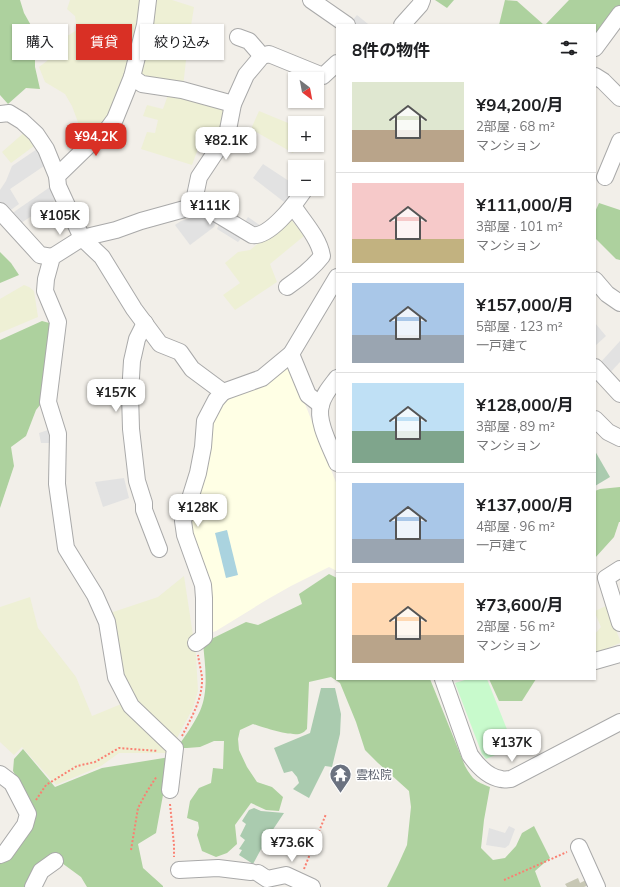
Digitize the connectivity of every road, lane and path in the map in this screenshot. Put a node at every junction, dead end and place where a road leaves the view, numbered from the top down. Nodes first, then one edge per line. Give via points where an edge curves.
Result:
1 (148, 0) edge
2 (311, 0) edge
3 (422, 0) edge
4 (620, 14) edge
5 (346, 24) edge
6 (403, 24) edge
7 (238, 37) dead end
8 (596, 47) edge
9 (262, 56) junction
10 (336, 65) edge
11 (132, 77) junction
12 (596, 77) edge
13 (620, 98) edge
14 (233, 104) junction
15 (0, 114) edge
16 (620, 140) edge
17 (57, 176) junction
18 (605, 178) dead end
19 (300, 196) edge
20 (293, 206) junction
21 (188, 208) junction
22 (0, 211) edge
23 (82, 238) junction
24 (52, 257) junction
25 (336, 279) edge
26 (596, 281) edge
27 (287, 287) dead end
28 (620, 304) edge
29 (145, 323) junction
30 (291, 354) junction
31 (596, 370) edge
32 (336, 380) edge
33 (601, 384) edge
34 (224, 392) junction
35 (620, 394) edge
36 (320, 405) junction
37 (596, 420) edge
38 (620, 438) edge
39 (336, 461) edge
40 (159, 549) dead end
41 (620, 569) edge
42 (620, 623) edge
43 (196, 643) joint
44 (620, 654) edge
45 (596, 661) edge
46 (443, 680) edge
47 (620, 722) edge
48 (175, 748) junction
49 (161, 771) dead end
50 (0, 774) edge
51 (170, 790) joint
52 (28, 814) junction
53 (326, 814) dead end
54 (579, 847) joint
55 (130, 850) dead end
56 (0, 855) edge
57 (55, 861) dead end
58 (179, 870) joint
59 (303, 870) dead end
60 (504, 880) dead end
61 (33, 887) edge
62 (312, 887) edge
63 (597, 887) edge

1 - 11 street via 145,25
2 - 5 street
3 - 6 street
4 - 8 street
7 - 9 street via 249,42
9 - 10 street via 269,54 323,76
9 - 14 street via 246,75
11 - 14 street via 142,84 182,90
11 - 17 street via 115,120
12 - 13 street
14 - 21 street via 227,135 199,177 195,196
15 - 17 street via 8,113 36,134 46,149
16 - 18 street
17 - 23 street via 58,186
19 - 20 street
20 - 21 street via 274,226 263,234 256,235 202,205
20 - 27 street via 317,240 322,256 307,272
21 - 23 street
22 - 24 street via 40,254
23 - 24 street
23 - 29 street via 102,257
24 - 48 street via 45,291 58,322 48,402 58,434 57,484 66,548 107,622 116,677 131,706
25 - 30 street
26 - 28 street
29 - 34 street via 160,344 180,352 192,369
29 - 40 street via 137,339 132,361 131,429 137,481 144,510
30 - 34 street via 262,378
30 - 36 street via 308,395
31 - 33 street
32 - 36 street
33 - 35 street
34 - 43 street via 216,400 205,421 198,473 183,521 185,535 203,585 204,637
36 - 39 street via 321,424
37 - 38 street via 608,432
41 - 42 street via 606,578
43 - 48 path via 202,677 201,692 196,709
44 - 45 street
46 - 47 street via 470,755 482,769 500,779 511,779
48 - 51 street
48 - 52 path via 158,751 119,748 95,762 77,766 46,785
49 - 55 path via 138,808
50 - 52 street via 12,783
51 - 58 path via 174,856
52 - 56 street via 25,825 5,854
53 - 59 path
54 - 60 path
54 - 63 street
57 - 61 street via 41,871
58 - 62 street via 218,868 254,872 267,878 286,875

